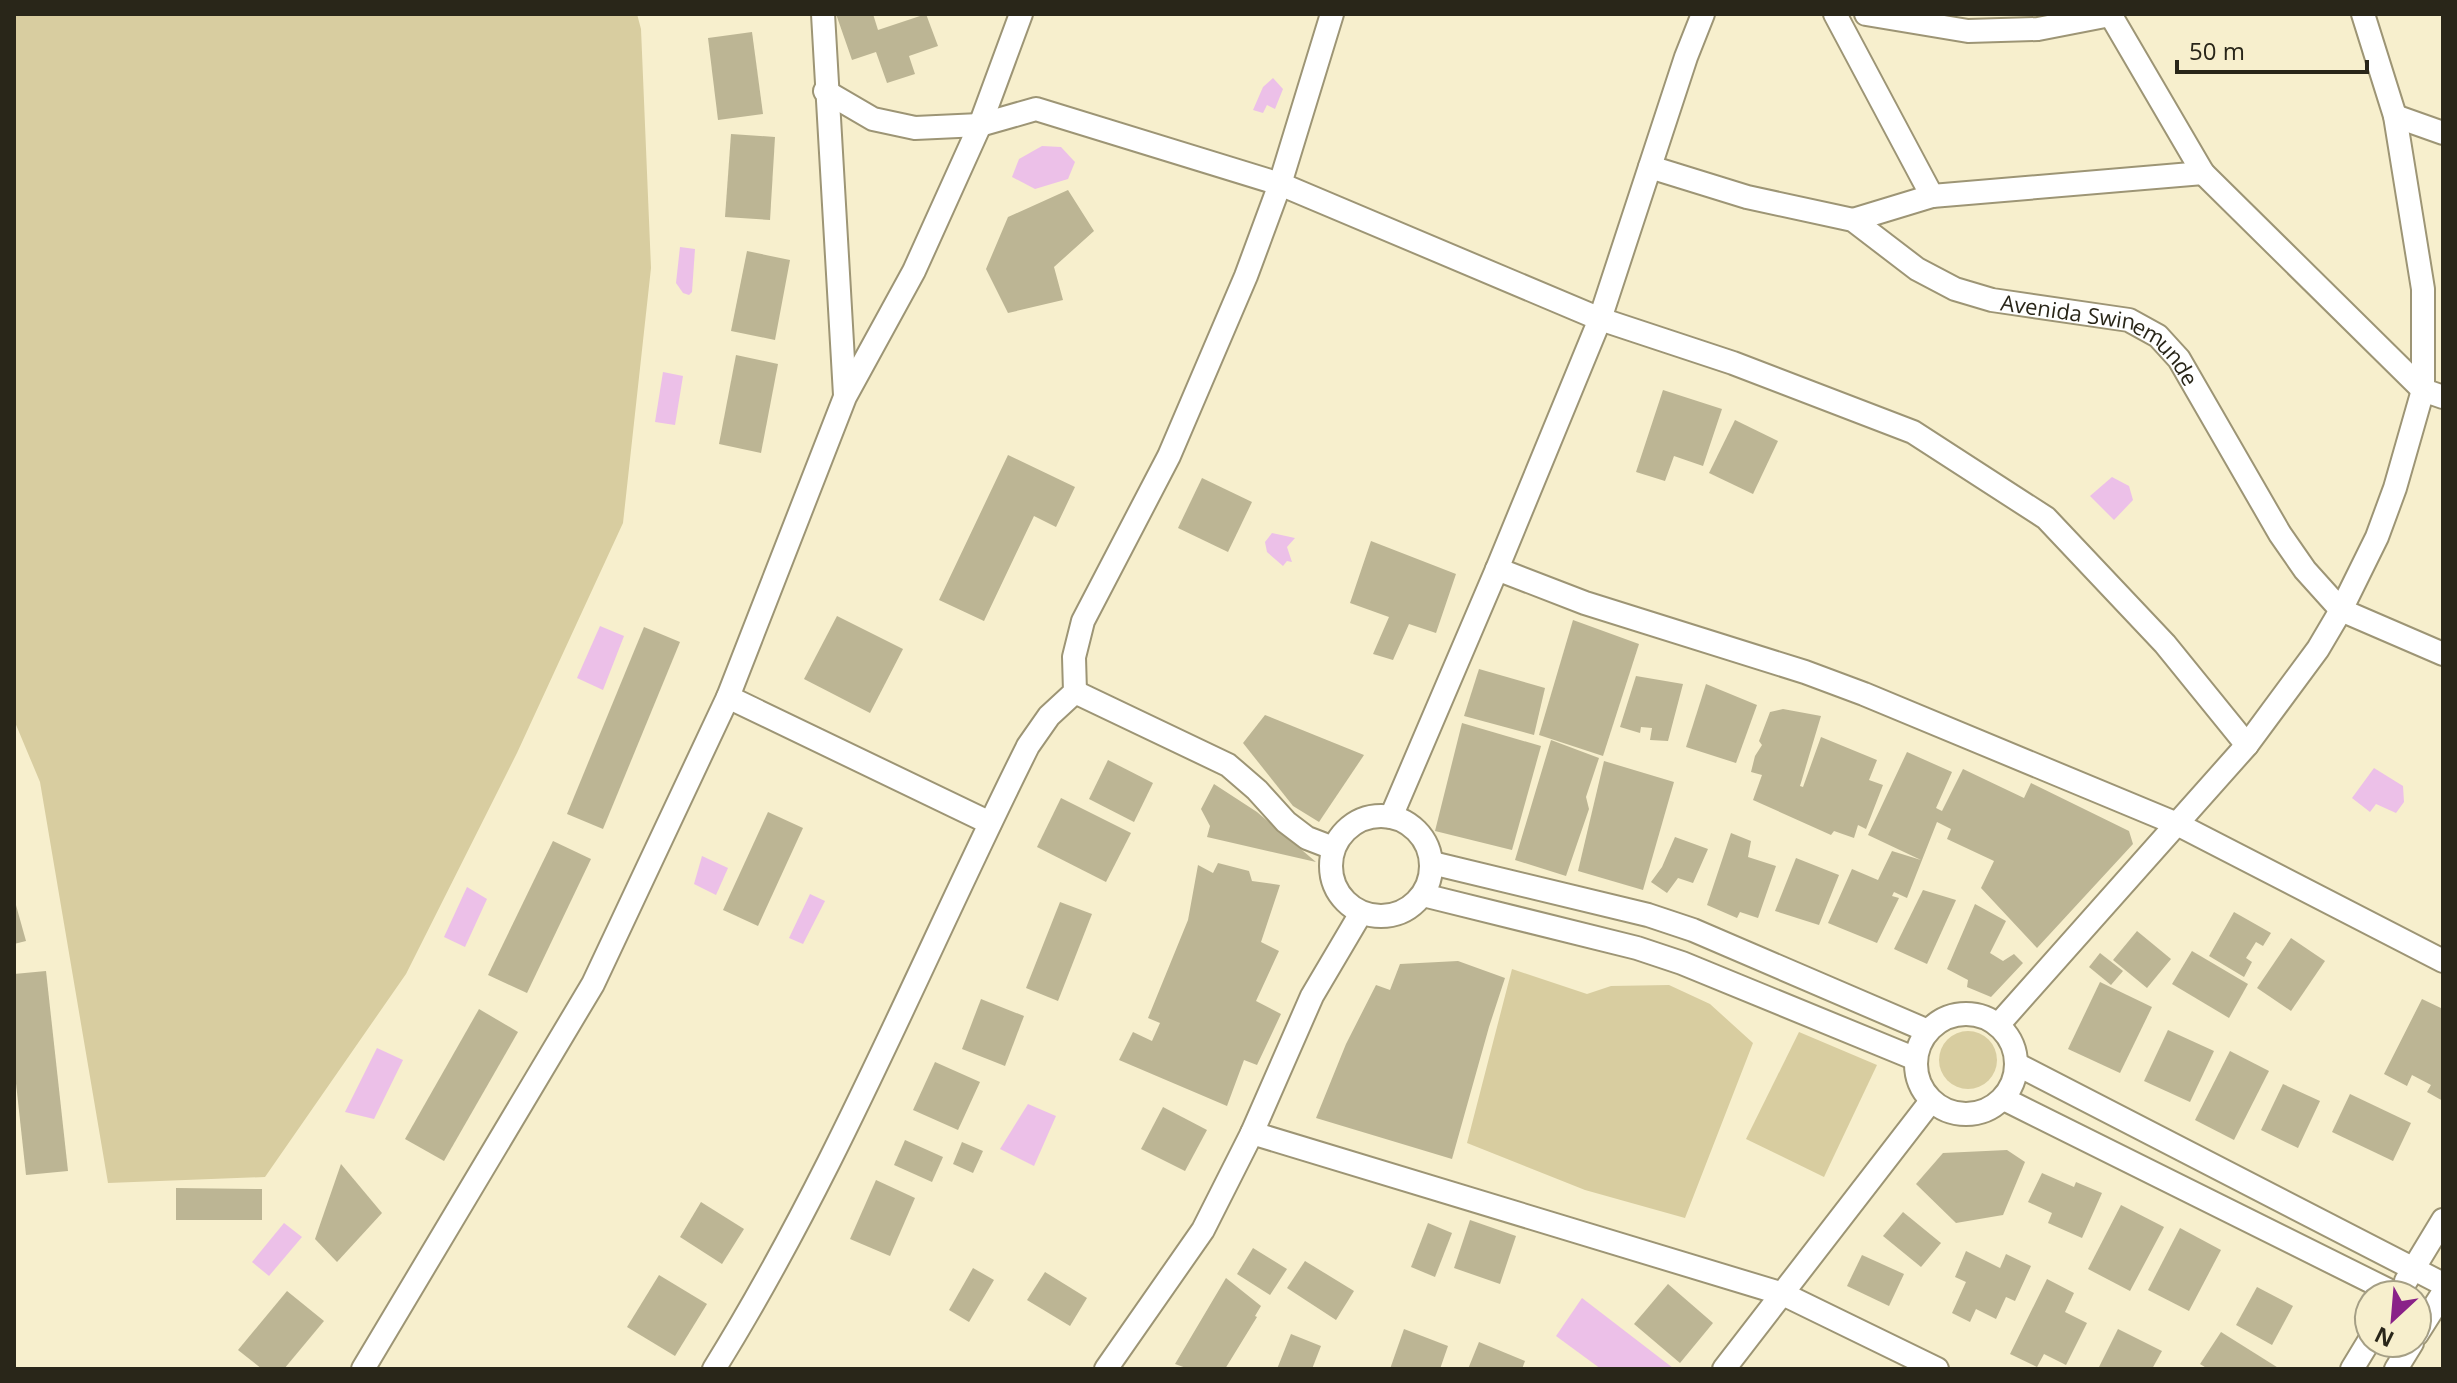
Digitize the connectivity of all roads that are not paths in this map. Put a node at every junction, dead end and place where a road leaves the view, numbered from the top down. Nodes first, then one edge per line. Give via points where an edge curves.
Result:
1 (823, 14) edge
2 (1021, 14) edge
3 (1332, 14) edge
4 (1703, 14) edge
5 (1835, 14) edge
6 (1866, 14) edge
7 (2363, 14) edge
8 (2110, 15) edge
9 (825, 91) junction
10 (2395, 116) junction
11 (980, 125) junction
12 (2443, 133) edge
13 (1650, 167) junction
14 (2203, 173) junction
15 (1280, 184) junction
16 (1932, 196) junction
17 (1853, 220) junction
18 (1600, 319) junction
19 (2433, 394) edge
20 (845, 397) junction
21 (1497, 569) junction
22 (2341, 610) junction
23 (2443, 654) edge
24 (1075, 692) junction
25 (728, 697) junction
26 (2247, 745) junction
27 (1391, 817) junction
28 (990, 823) junction
29 (2177, 824) junction
30 (1333, 848) junction
31 (1432, 863) junction
32 (1423, 895) junction
33 (1361, 913) junction
34 (2443, 961) edge
35 (1998, 1025) junction
36 (1928, 1031) junction
37 (1916, 1059) junction
38 (2018, 1065) junction
39 (2004, 1099) junction
40 (1931, 1101) junction
41 (1252, 1133) junction
42 (2443, 1220) edge
43 (2414, 1268) junction
44 (2366, 1279) edge
45 (2407, 1279) edge
46 (2443, 1284) edge
47 (1783, 1294) junction
48 (363, 1369) edge
49 (714, 1369) edge
50 (1106, 1369) edge
51 (1724, 1369) edge
52 (1937, 1369) edge

1 - 9 street
2 - 11 street
3 - 15 street
4 - 13 street
5 - 16 street
6 - 8 street via 1968,31 2038,29
7 - 10 street
8 - 14 street
9 - 11 street via 873,119 915,128
9 - 20 street
10 - 12 street
10 - 19 street via 2423,289
11 - 15 street via 1036,109
11 - 20 street via 914,271
13 - 17 street, Avenida Swinemunde via 1747,197
13 - 18 street
14 - 16 street
14 - 19 street
15 - 18 street
15 - 24 street via 1169,456 1083,621 1074,657
16 - 17 street
17 - 22 street, Avenida Swinemunde via 1917,269 1955,289 1992,300 2129,320 2158,336 2179,359 2280,534
18 - 21 street
18 - 26 street via 1913,432 2046,518 2165,644
19 - 22 street
20 - 25 street
21 - 27 street
21 - 29 street via 1585,603 1835,683
22 - 23 street, Avenida Swinemunde
22 - 26 street
24 - 28 street via 1028,746
24 - 30 street via 1228,765 1286,822
25 - 28 street
25 - 48 street via 593,984
26 - 29 street
27 - 30 street via 1357,822
27 - 31 street via 1411,826 1426,842
28 - 49 street via 856,1108 756,1301
29 - 34 street
29 - 35 street
30 - 33 street via 1334,886
31 - 32 street
31 - 36 street via 1693,930
32 - 33 street via 1406,911 1384,917
32 - 37 street via 1637,948
33 - 41 street via 1312,996
35 - 36 street via 1962,1014 1943,1019
35 - 38 street via 2013,1043
36 - 37 street
37 - 40 street via 1919,1082
38 - 39 street
38 - 43 street
39 - 40 street via 1988,1111 1968,1115 1948,1112
39 - 44 street
40 - 47 street
41 - 47 street
41 - 50 street via 1203,1230
42 - 43 street
43 - 45 street
43 - 46 street
47 - 51 street
47 - 52 street

